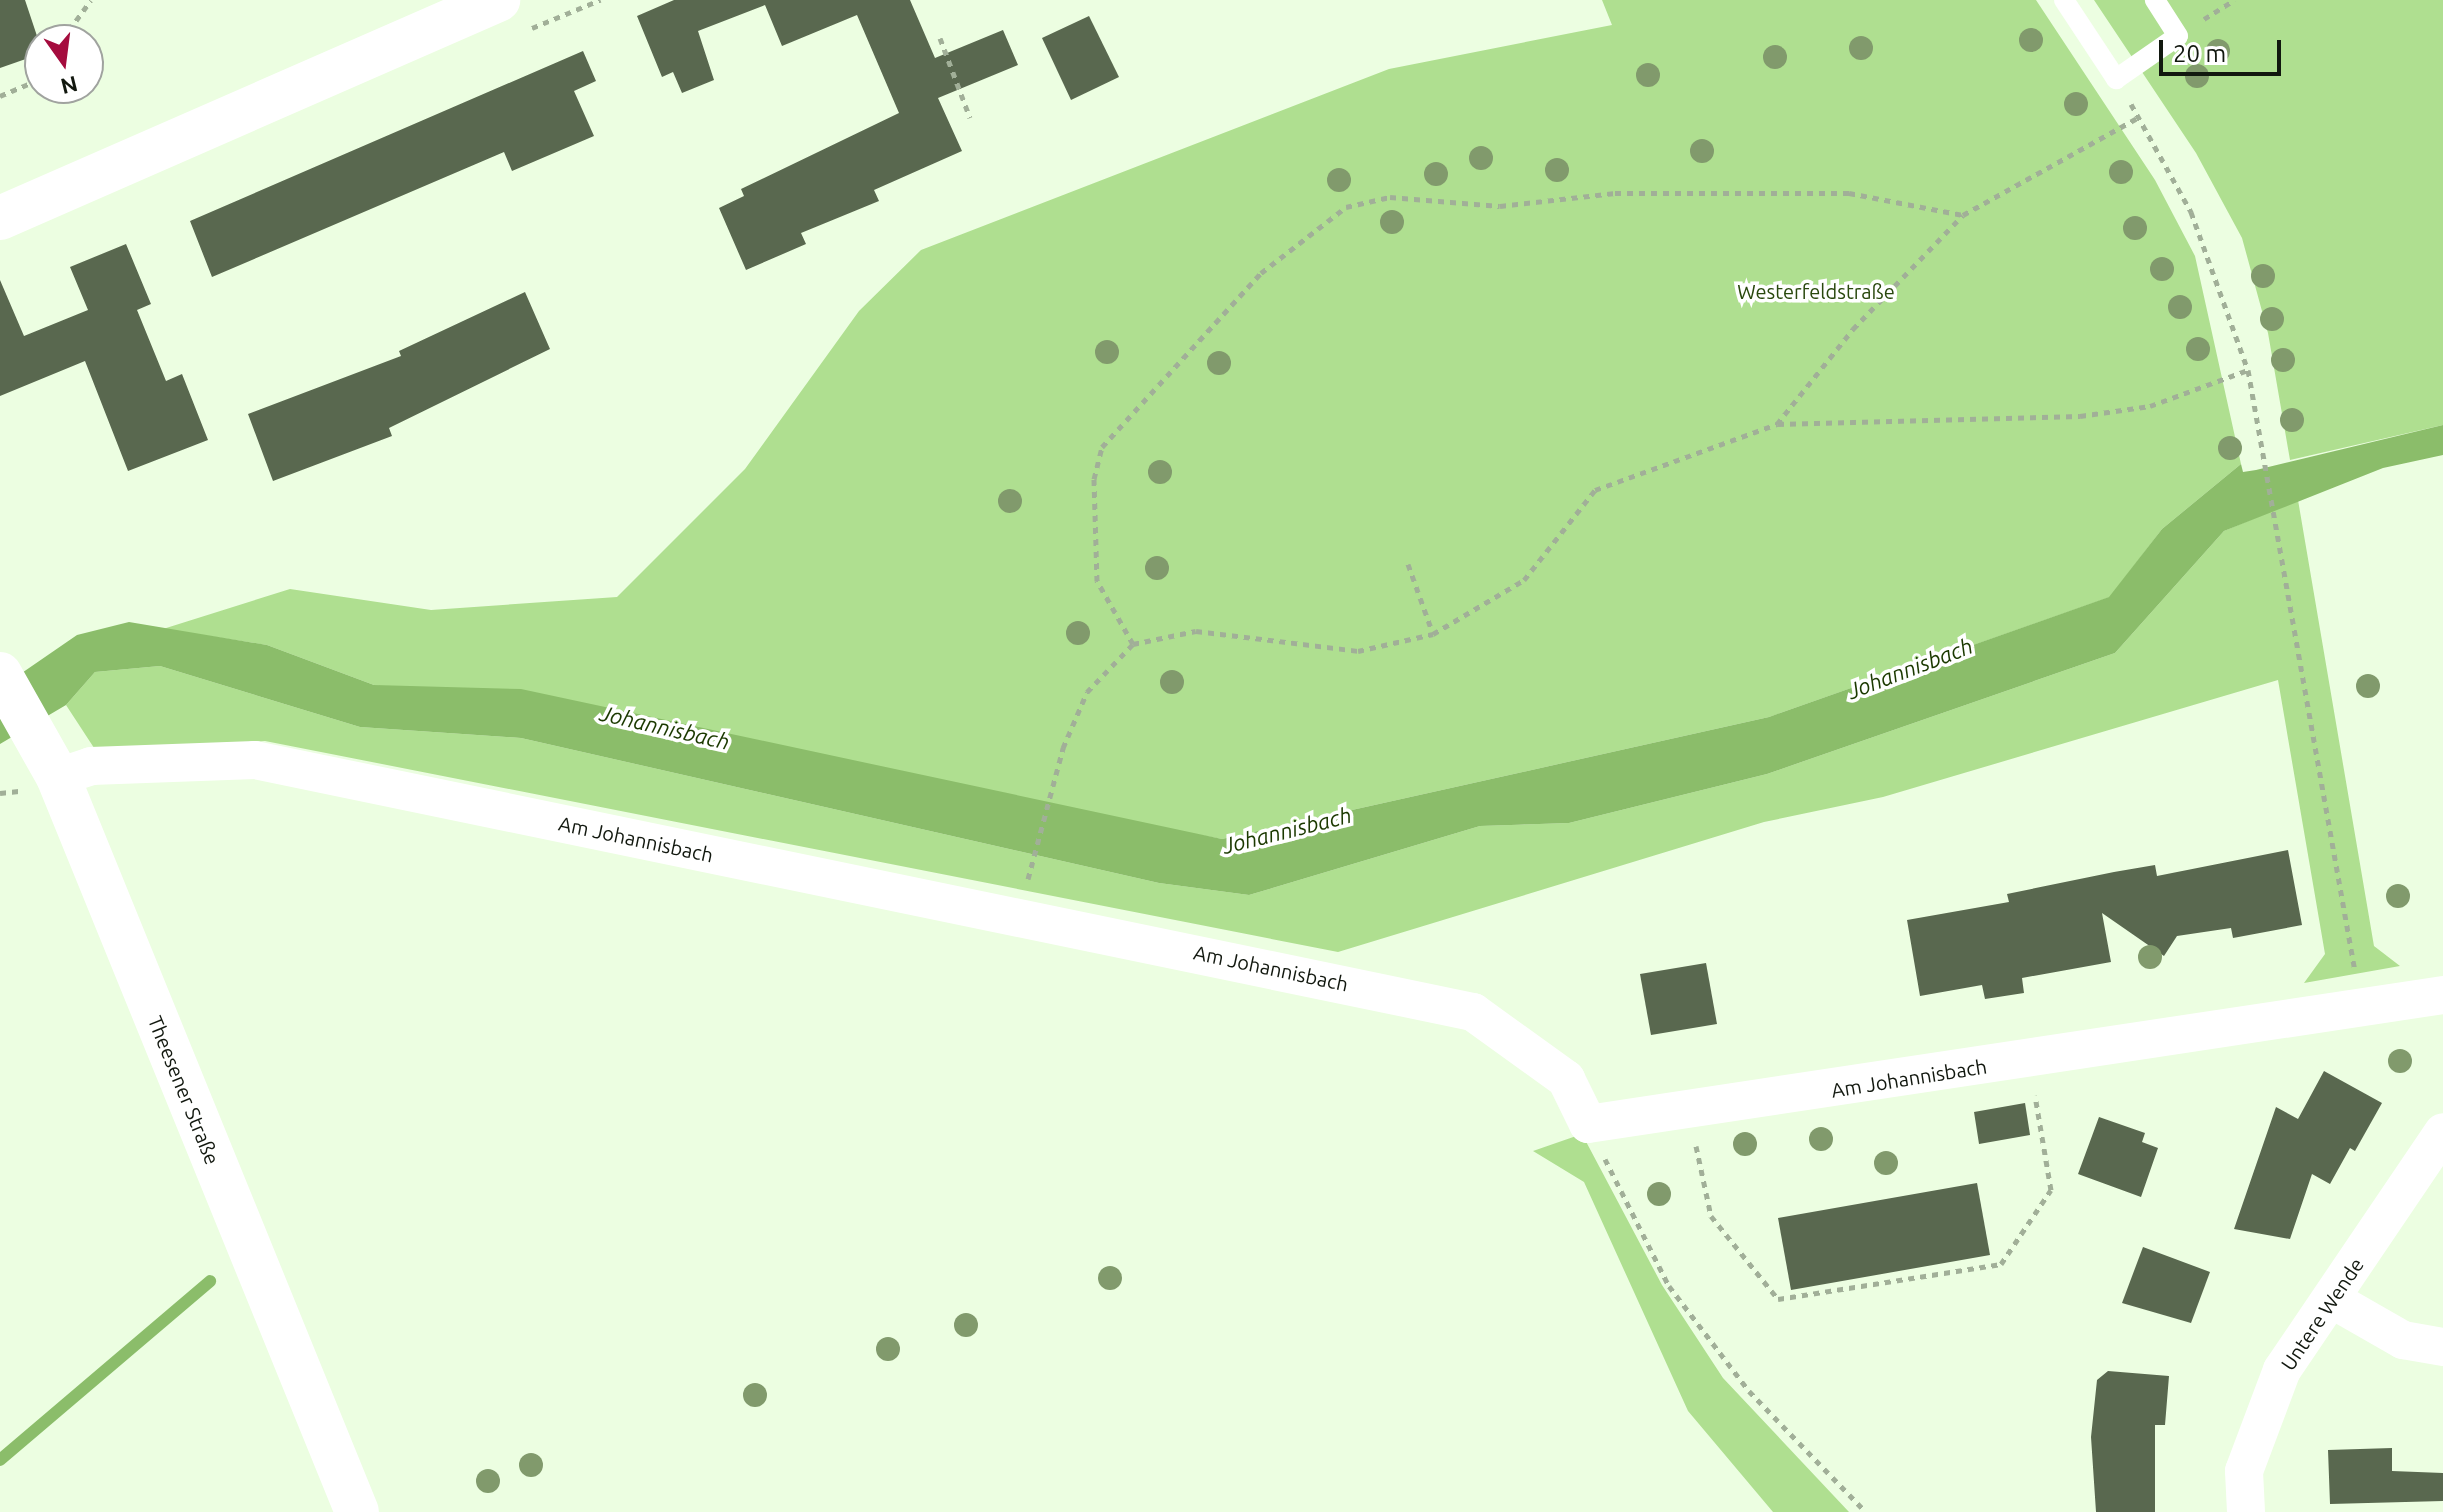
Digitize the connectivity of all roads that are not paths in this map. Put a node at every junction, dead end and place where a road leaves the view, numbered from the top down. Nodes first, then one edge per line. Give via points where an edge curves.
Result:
1 (498, 0) edge
2 (2064, 0) edge
3 (2155, 0) edge
4 (0, 218) edge
5 (0, 674) edge
6 (58, 777) junction
7 (2443, 995) edge
8 (2443, 1132) edge
9 (2333, 1300) junction
10 (2443, 1347) edge
11 (357, 1512) edge
12 (2246, 1512) edge

1 - 4 street
2 - 3 lane via 2116,79 2178,36
5 - 6 street, Theesener Straße
6 - 7 street, Am Johannisbach via 91,766 255,760 1473,1012 1566,1079 1588,1124 1689,1113
6 - 11 street, Theesener Straße
8 - 9 street, Untere Wende
9 - 10 street via 2403,1340
9 - 12 street, Untere Wende via 2282,1370 2254,1432 2244,1471

